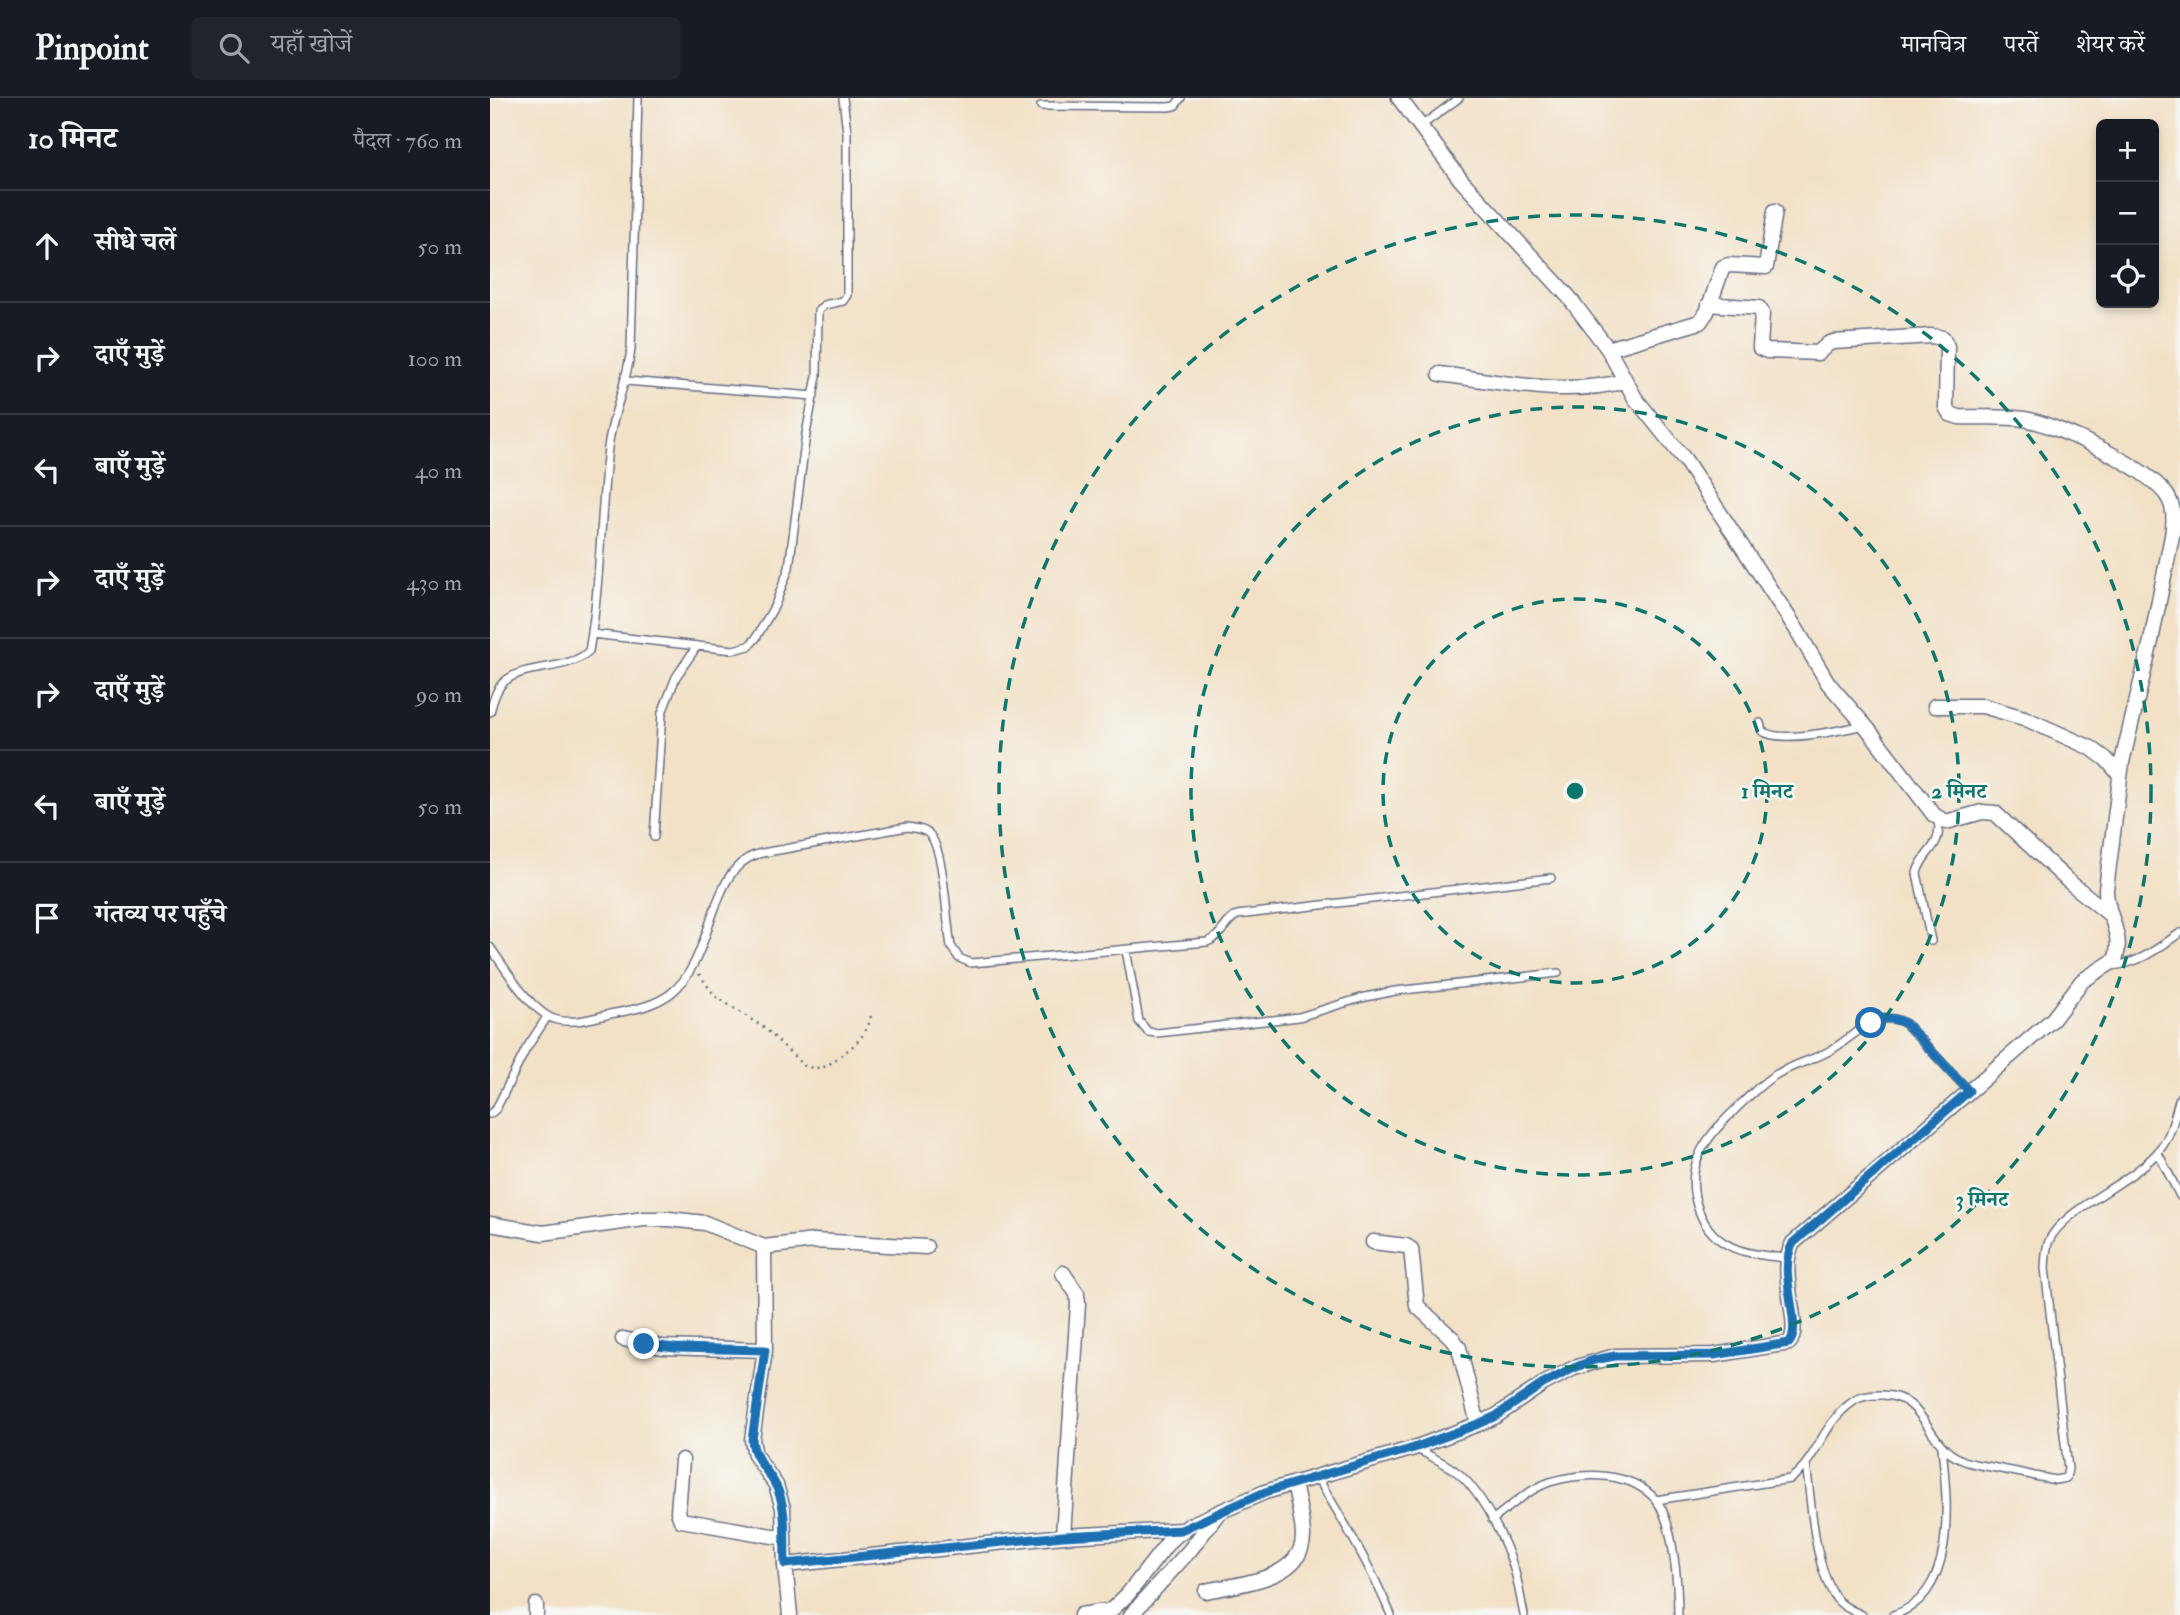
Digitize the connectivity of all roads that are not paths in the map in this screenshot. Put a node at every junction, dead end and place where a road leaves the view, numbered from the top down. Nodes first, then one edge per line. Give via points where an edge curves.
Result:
1 (638, 98) edge
2 (843, 98) edge
3 (1181, 98) edge
4 (1399, 98) edge
5 (1459, 98) edge
6 (1041, 106) dead end
7 (1420, 127) junction
8 (1775, 211) dead end
9 (1709, 304) junction
10 (1608, 349) junction
11 (1440, 374) dead end
12 (626, 380) junction
13 (1625, 381) junction
14 (814, 396) junction
15 (592, 634) junction
16 (697, 646) junction
17 (1935, 706) dead end
18 (490, 712) edge
19 (1760, 723) dead end
20 (1864, 725) junction
21 (2120, 775) junction
22 (1938, 819) junction
23 (653, 837) dead end
24 (1551, 878) dead end
25 (2109, 914) junction
26 (2180, 933) edge
27 (1931, 941) dead end
28 (490, 947) edge
29 (1126, 950) junction
30 (2107, 966) junction
31 (1558, 973) dead end
32 (547, 1017) junction
33 (1969, 1091) junction
34 (2180, 1097) edge
35 (490, 1114) edge
36 (2158, 1153) junction
37 (2180, 1196) edge
38 (490, 1224) edge
39 (1373, 1242) dead end
40 (764, 1247) junction
41 (926, 1247) dead end
42 (1786, 1258) junction
43 (1063, 1273) dead end
44 (623, 1339) dead end
45 (765, 1350) junction
46 (1478, 1424) junction
47 (1942, 1447) junction
48 (1414, 1448) junction
49 (681, 1460) dead end
50 (1806, 1464) junction
51 (1317, 1476) junction
52 (1294, 1483) junction
53 (1656, 1500) junction
54 (1219, 1512) junction
55 (1492, 1520) junction
56 (1181, 1530) junction
57 (1063, 1536) junction
58 (784, 1538) junction
59 (785, 1564) junction
60 (1206, 1591) dead end
61 (1109, 1612) edge
62 (790, 1615) edge
63 (1081, 1615) edge
64 (1131, 1615) edge
65 (1391, 1615) edge
66 (1524, 1615) edge
67 (1678, 1615) edge
68 (1862, 1615) edge
69 (1893, 1615) edge

1 - 12 lane via 631,349
2 - 14 lane via 847,292 843,301 819,308
3 - 6 lane via 1168,107
4 - 7 street
5 - 7 lane
7 - 10 street via 1480,202 1568,296
8 - 9 street via 1766,267 1723,267
9 - 10 street via 1695,325
9 - 21 street via 1759,308 1760,348 1767,351 1818,353 1833,342 1943,338 1950,414 2023,419 2060,429 2161,487 2170,501 2174,524
10 - 13 street
11 - 13 street via 1561,390
12 - 14 lane
12 - 15 lane via 608,446
13 - 20 street via 1685,460 1828,683
14 - 16 lane via 792,558 775,605 749,646 733,650
15 - 16 lane
15 - 18 lane via 583,657 504,682
16 - 23 lane via 676,677 662,713
17 - 21 street via 1983,706 2024,718 2091,748
19 - 20 lane via 1764,733 1772,736 1824,734
20 - 22 street
21 - 25 street via 2106,889
22 - 25 street via 1946,822 1982,811 1995,813
22 - 27 lane via 1939,836 1917,873
24 - 29 lane via 1246,913 1231,919 1207,942
25 - 30 street via 2119,945 2115,960
26 - 30 lane via 2137,962
28 - 32 lane
29 - 31 lane via 1139,1021 1157,1033 1299,1017 1395,991
29 - 32 lane via 964,961 951,946 939,850 928,833 907,827 762,853 742,861 723,886 702,948 680,984 655,1003 578,1021
30 - 33 street via 2082,981 2053,1019
32 - 35 lane
33 - 42 street via 1798,1237
33 - 42 lane via 1906,1024 1893,1018 1877,1019 1834,1048 1763,1083 1711,1134 1694,1168 1695,1197 1703,1220 1721,1243 1743,1253
34 - 36 lane
36 - 37 lane
36 - 47 lane via 2061,1223 2046,1249 2066,1478 2055,1480 1961,1460
38 - 40 street via 543,1233 669,1219 705,1223
39 - 46 street via 1411,1249 1417,1306 1459,1348
40 - 41 street via 814,1241
40 - 45 street
42 - 46 street via 1794,1332 1789,1343 1714,1355 1594,1360 1543,1384
43 - 57 street via 1078,1304
44 - 45 street via 662,1347
45 - 58 street via 752,1440 755,1455 779,1493
46 - 48 street
47 - 50 lane via 1910,1402 1878,1395 1858,1398 1841,1410
47 - 69 lane via 1948,1498 1941,1557 1935,1577 1919,1599
48 - 51 street
48 - 55 lane via 1465,1479
49 - 58 street via 681,1520
50 - 53 lane via 1790,1479 1778,1482
50 - 68 lane via 1826,1579 1836,1600
51 - 52 street
51 - 65 lane
52 - 54 street
52 - 60 street via 1303,1536 1297,1558 1270,1576
53 - 55 lane via 1631,1482 1583,1476 1550,1482
53 - 67 lane via 1670,1535
54 - 56 street
54 - 64 street
55 - 66 lane via 1515,1572
56 - 57 street
56 - 61 street
57 - 59 street
58 - 59 street
59 - 62 street
61 - 63 street

